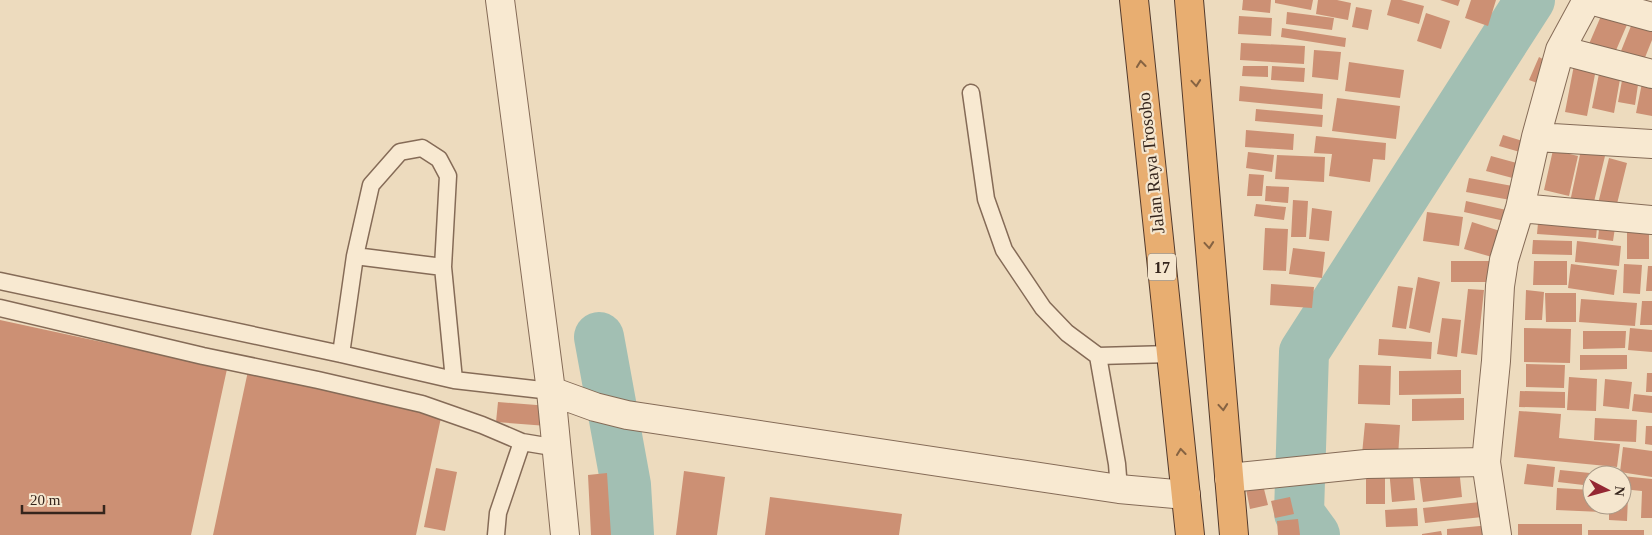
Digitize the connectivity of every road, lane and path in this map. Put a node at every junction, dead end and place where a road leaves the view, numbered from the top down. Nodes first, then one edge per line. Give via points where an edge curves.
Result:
1 (500, 0) edge
2 (1134, 0) edge
3 (1189, 0) edge
4 (1588, 0) edge
5 (1652, 17) edge
6 (1560, 50) junction
7 (1652, 74) edge
8 (972, 93) dead end
9 (1536, 137) junction
10 (1652, 144) edge
11 (1520, 208) junction
12 (1652, 220) edge
13 (355, 256) junction
14 (443, 267) junction
15 (0, 281) edge
16 (0, 308) edge
17 (341, 354) junction
18 (1171, 354) junction
19 (1098, 356) junction
20 (454, 380) junction
21 (551, 391) junction
22 (522, 442) junction
23 (558, 448) junction
24 (1486, 462) junction
25 (1229, 478) junction
26 (1118, 489) junction
27 (1186, 495) junction
28 (496, 535) edge
29 (565, 535) edge
30 (1190, 535) edge
31 (1234, 535) edge
32 (1497, 535) edge

1 - 21 street
18 -> 2 highway, Jalan Raya Trosobo / 17
3 -> 25 highway
4 - 5 street
4 - 6 street
6 - 7 street
6 - 9 street
8 - 19 lane via 986,198 1004,250 1043,308 1067,333
9 - 10 street
9 - 11 street
11 - 12 street
11 - 24 street via 1504,260 1500,286
13 - 14 lane
13 - 14 lane via 371,185 400,152 422,148 440,158 448,176
13 - 17 lane
14 - 20 lane
15 - 17 lane
16 - 22 lane via 422,404
17 - 20 lane
18 - 19 lane
27 -> 18 highway, Jalan Raya Trosobo / 17
19 - 26 lane via 1117,464
20 - 21 lane
21 - 23 street
21 - 26 street via 627,415
22 - 23 lane
22 - 28 lane via 498,512
23 - 29 street
24 - 25 street via 1366,464
24 - 32 street
25 - 31 highway
26 - 27 street
27 - 30 highway, Jalan Raya Trosobo / 17

